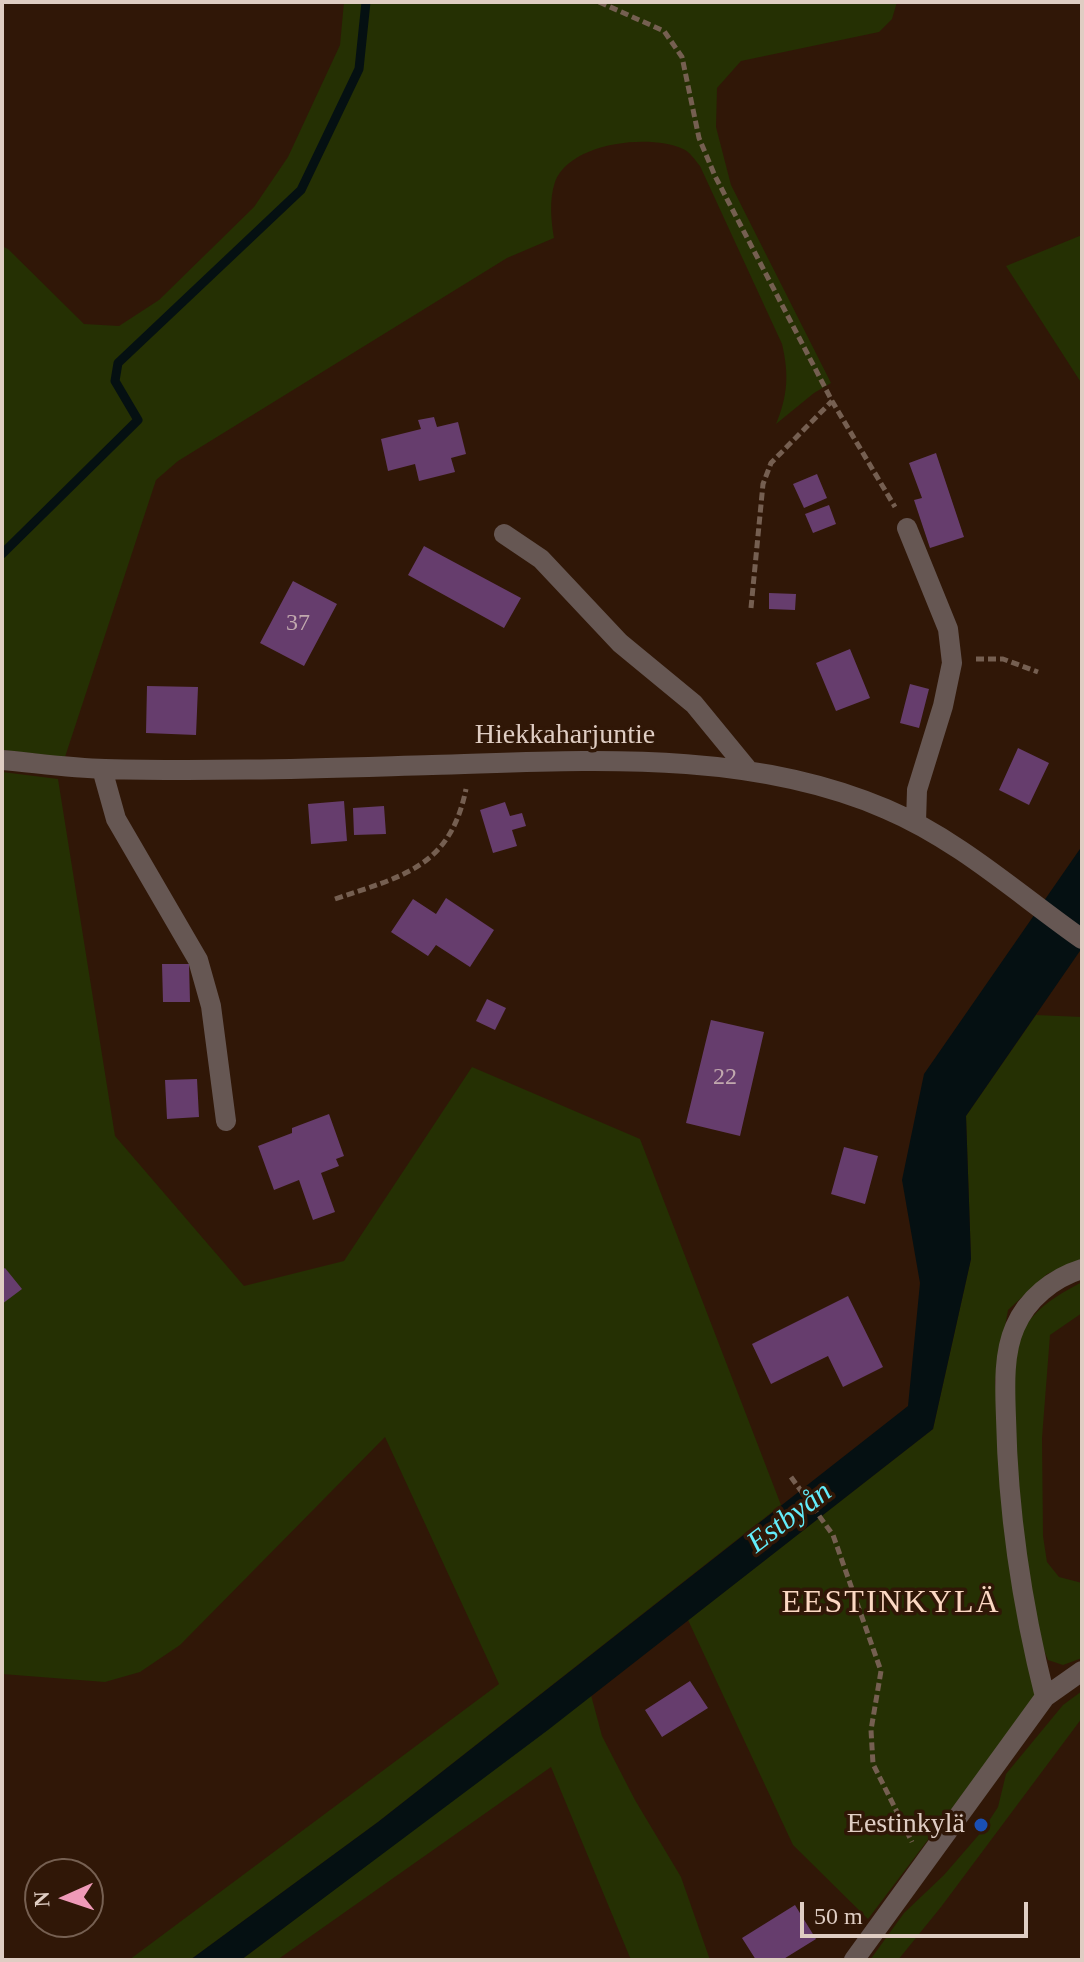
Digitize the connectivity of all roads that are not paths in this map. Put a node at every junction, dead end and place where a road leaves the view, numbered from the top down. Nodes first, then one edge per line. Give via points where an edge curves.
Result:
1 (907, 528) road end
2 (504, 534) dead end
3 (2, 760) edge
4 (102, 769) junction
5 (749, 771) junction
6 (916, 822) junction
7 (1082, 939) edge
8 (226, 1121) dead end
9 (1082, 1269) edge
10 (1082, 1671) edge
11 (1045, 1697) junction
12 (854, 1960) edge

1 - 6 street via 948,629 952,663 917,790
2 - 5 street via 541,559 620,643 694,704
3 - 4 street, Hiekkaharjuntie
4 - 5 street, Hiekkaharjuntie via 675,764
4 - 8 street via 116,819 198,960 211,1006
5 - 6 street, Hiekkaharjuntie via 818,784
6 - 7 street, Hiekkaharjuntie via 975,858
9 - 11 street via 1062,1275 1026,1305 1013,1330 1005,1376 1007,1482
10 - 11 street
11 - 12 street

